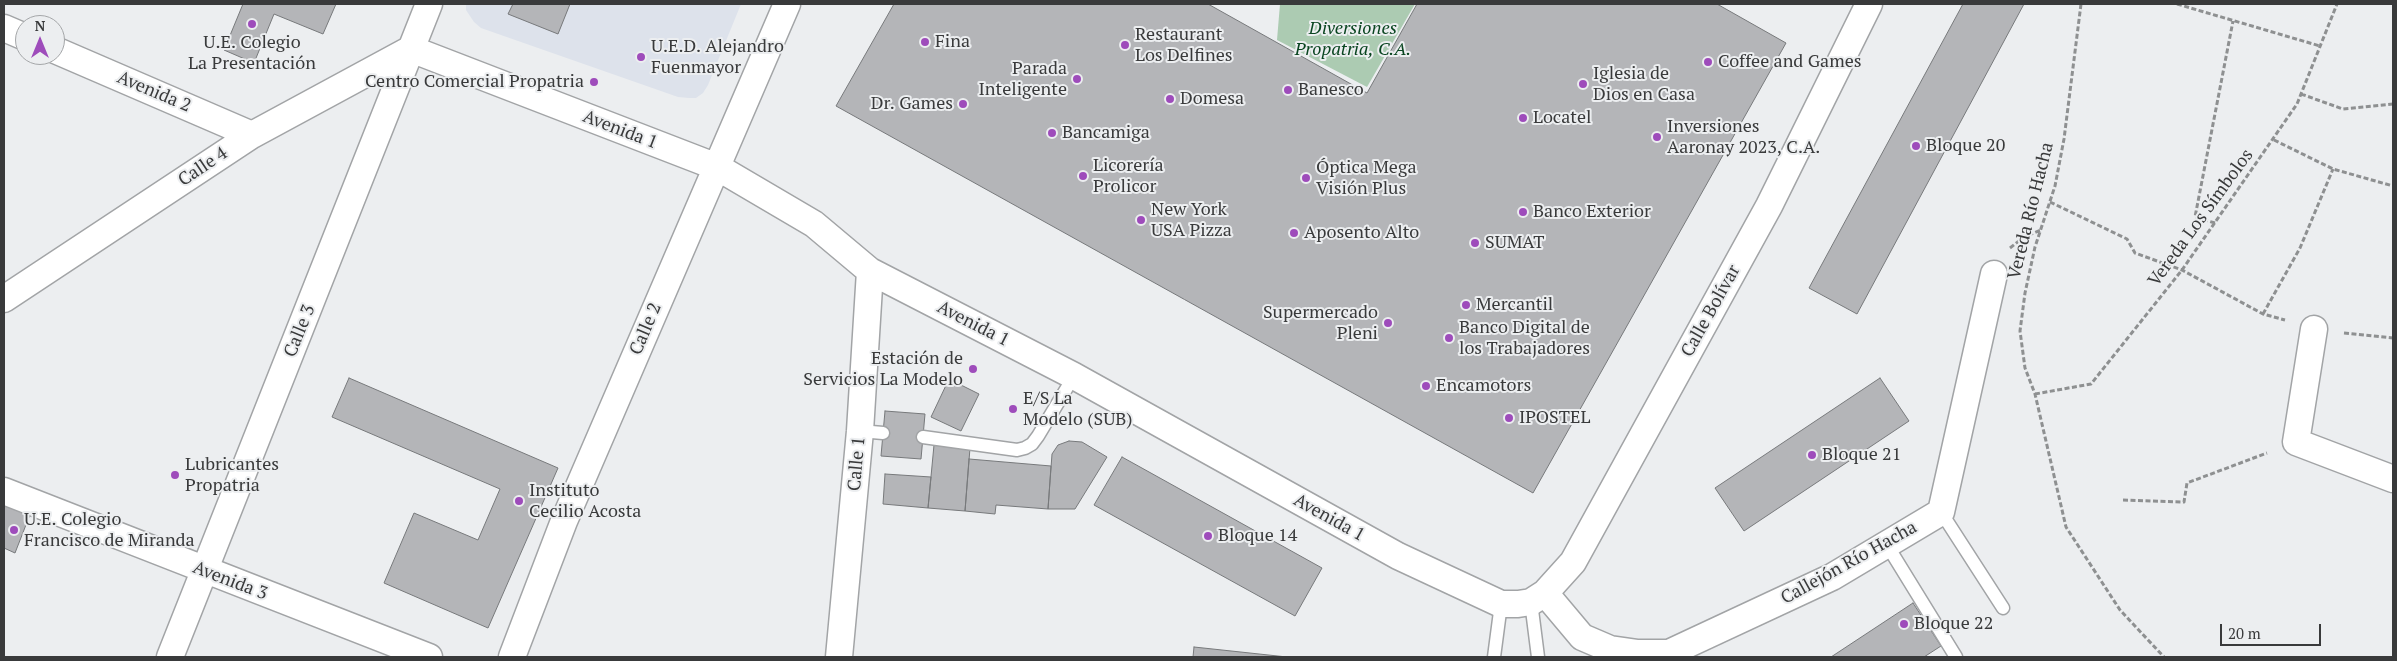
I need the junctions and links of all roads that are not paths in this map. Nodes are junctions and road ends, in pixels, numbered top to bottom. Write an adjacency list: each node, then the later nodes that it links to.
1 (429, 4): 4 (street, Calle 3)
2 (787, 4): 7 (street, Calle 2)
3 (1869, 4): 19 (street, Calle Bolívar)
4 (412, 49): 6 (street, Calle 4); 7 (street, Avenida 1); 18 (street, Calle 3)
5 (65, 54): 6 (street, Avenida 2)
6 (252, 135): 10 (street, Calle 4)
7 (716, 167): 8 (street, Avenida 1); 24 (street, Calle 2)
8 (870, 271): 12 (street, Avenida 1); 25 (street, Calle 1)
9 (1994, 274): 16 (street)
10 (4, 299)
11 (2314, 329): 14 (street)
12 (1074, 376): 13 (lane); 20 (street, Avenida 1)
13 (923, 437)
14 (2393, 479)
15 (4, 491): 18 (street, Avenida 3)
16 (1941, 512): 17 (street, Callejón Río Hacha); 21 (lane)
17 (1887, 545): 19 (street, Callejón Río Hacha); 28 (lane)
18 (205, 571): 22 (street, Calle 3); 23 (street, Avenida 3)
19 (1538, 598): 20 (street, Avenida 1); 27 (lane)
20 (1501, 604): 26 (lane)
21 (2003, 608)
22 (170, 657)
23 (429, 657)
24 (512, 657)
25 (839, 657)
26 (1494, 657)
27 (1538, 657)
28 (1956, 657)

